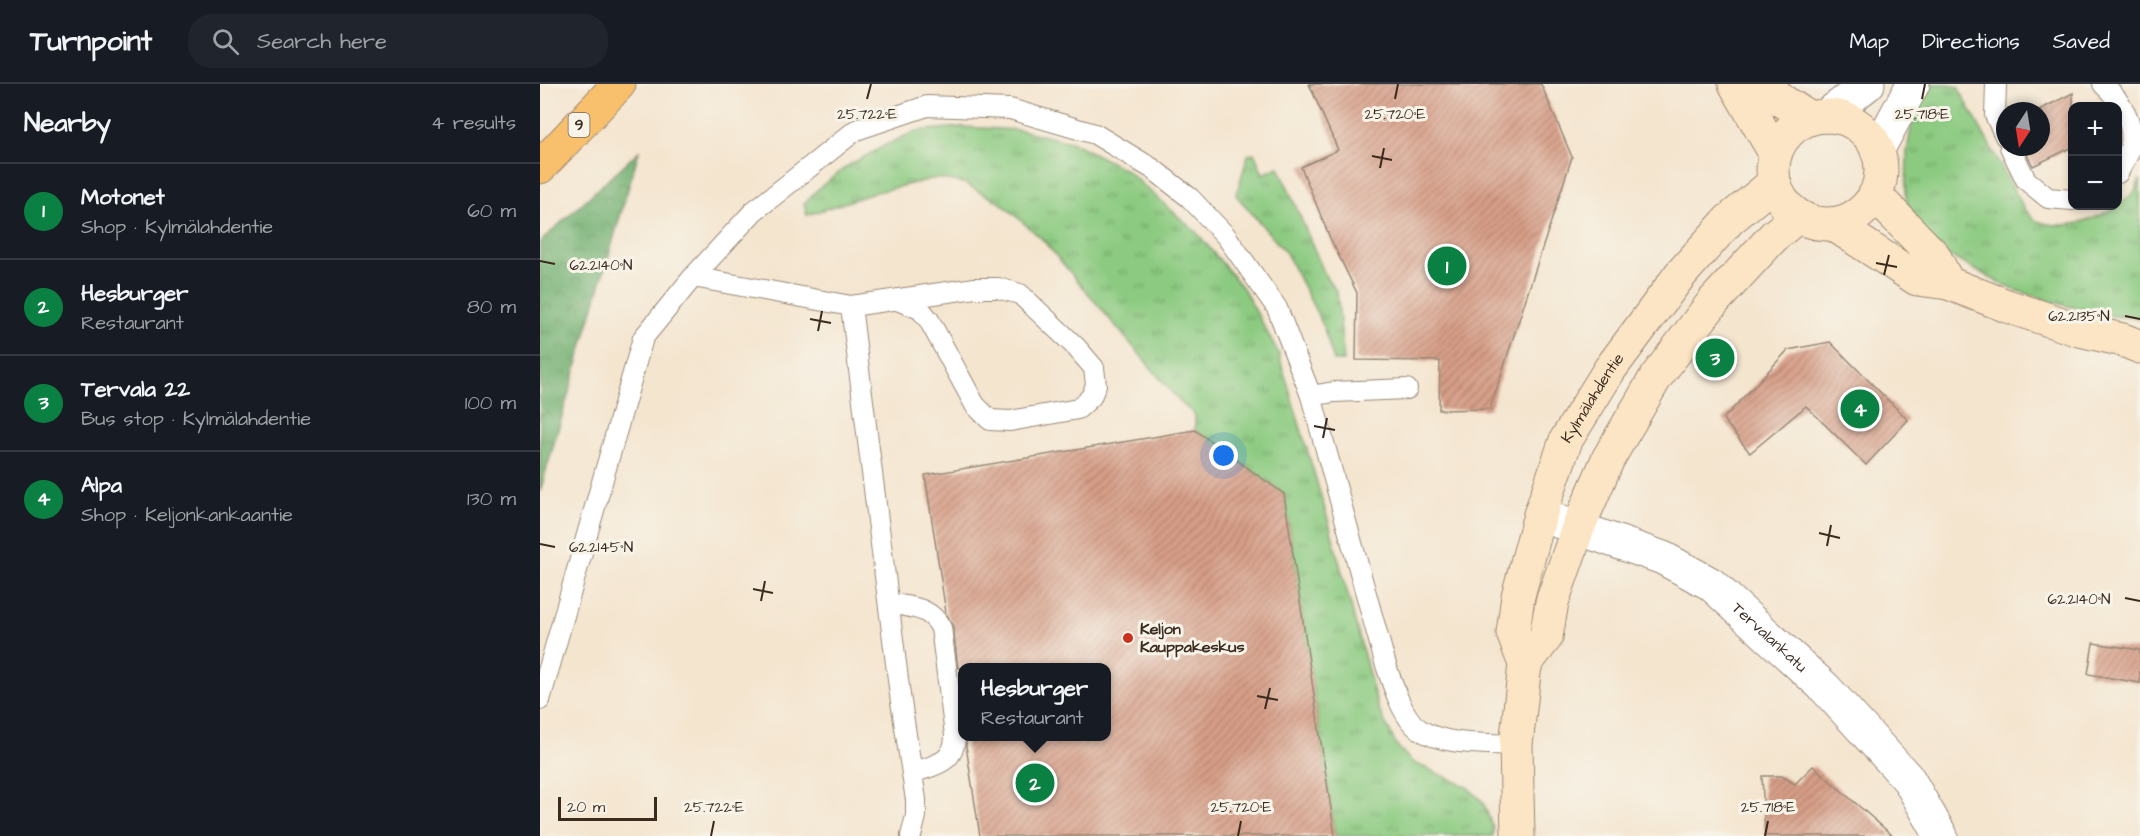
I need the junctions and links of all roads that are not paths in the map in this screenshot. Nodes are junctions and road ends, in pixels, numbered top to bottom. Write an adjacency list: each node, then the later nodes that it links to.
1 (619, 84): 13 (highway, 9)
2 (1735, 84): 14 (street)
3 (1768, 84): 8 (street)
4 (1868, 84): 8 (street)
5 (1913, 84): 10 (street)
6 (1996, 84): 9 (lane)
7 (2103, 84): 12 (lane)
8 (1818, 117): 10 (street); 14 (street)
9 (1996, 117)
10 (1878, 151): 15 (street)
11 (2014, 156): 16 (lane)
12 (2122, 166)
13 (540, 167)
14 (1774, 168): 17 (street); 26 (street, Kylmälahdentie)
15 (1875, 195): 18 (street); 20 (street)
16 (2068, 200)
17 (1797, 216): 18 (street); 27 (street)
18 (1833, 224): 20 (street)
19 (693, 277): 22 (lane); 25 (lane); 30 (lane)
20 (1948, 283): 23 (street)
21 (897, 300): 21 (lane); 22 (lane)
22 (851, 306): 28 (lane)
23 (2134, 341)
24 (1407, 389): 25 (lane)
25 (1311, 396): 31 (lane)
26 (1540, 515): 27 (street, Tervalankatu); 29 (street, Kylmälahdentie)
27 (1578, 528): 29 (street); 35 (street, Tervalankatu)
28 (889, 603): 32 (lane); 32 (lane)
29 (1525, 664): 31 (street, Kylmälahdentie)
30 (540, 700)
31 (1516, 745): 34 (street, Kylmälahdentie)
32 (912, 773): 33 (lane)
33 (911, 836)
34 (1518, 836)
35 (1941, 836)

